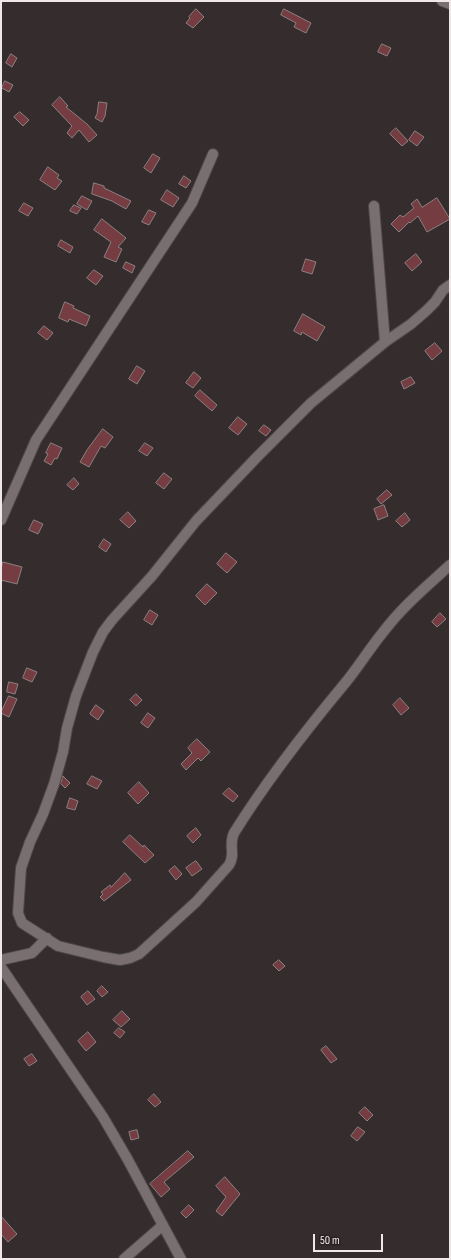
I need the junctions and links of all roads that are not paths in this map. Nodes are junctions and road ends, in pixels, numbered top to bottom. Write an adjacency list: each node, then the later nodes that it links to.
1 (442, 1): 2 (street)
2 (450, 4)
3 (213, 154): 7 (street)
4 (374, 206): 6 (street)
5 (450, 285): 6 (street)
6 (385, 342): 9 (street)
7 (1, 520)
8 (450, 564): 9 (street)
9 (47, 938): 10 (street)
10 (1, 960)
11 (1, 967): 12 (street)
12 (163, 1225): 13 (street); 14 (street)
13 (124, 1259)
14 (181, 1259)

